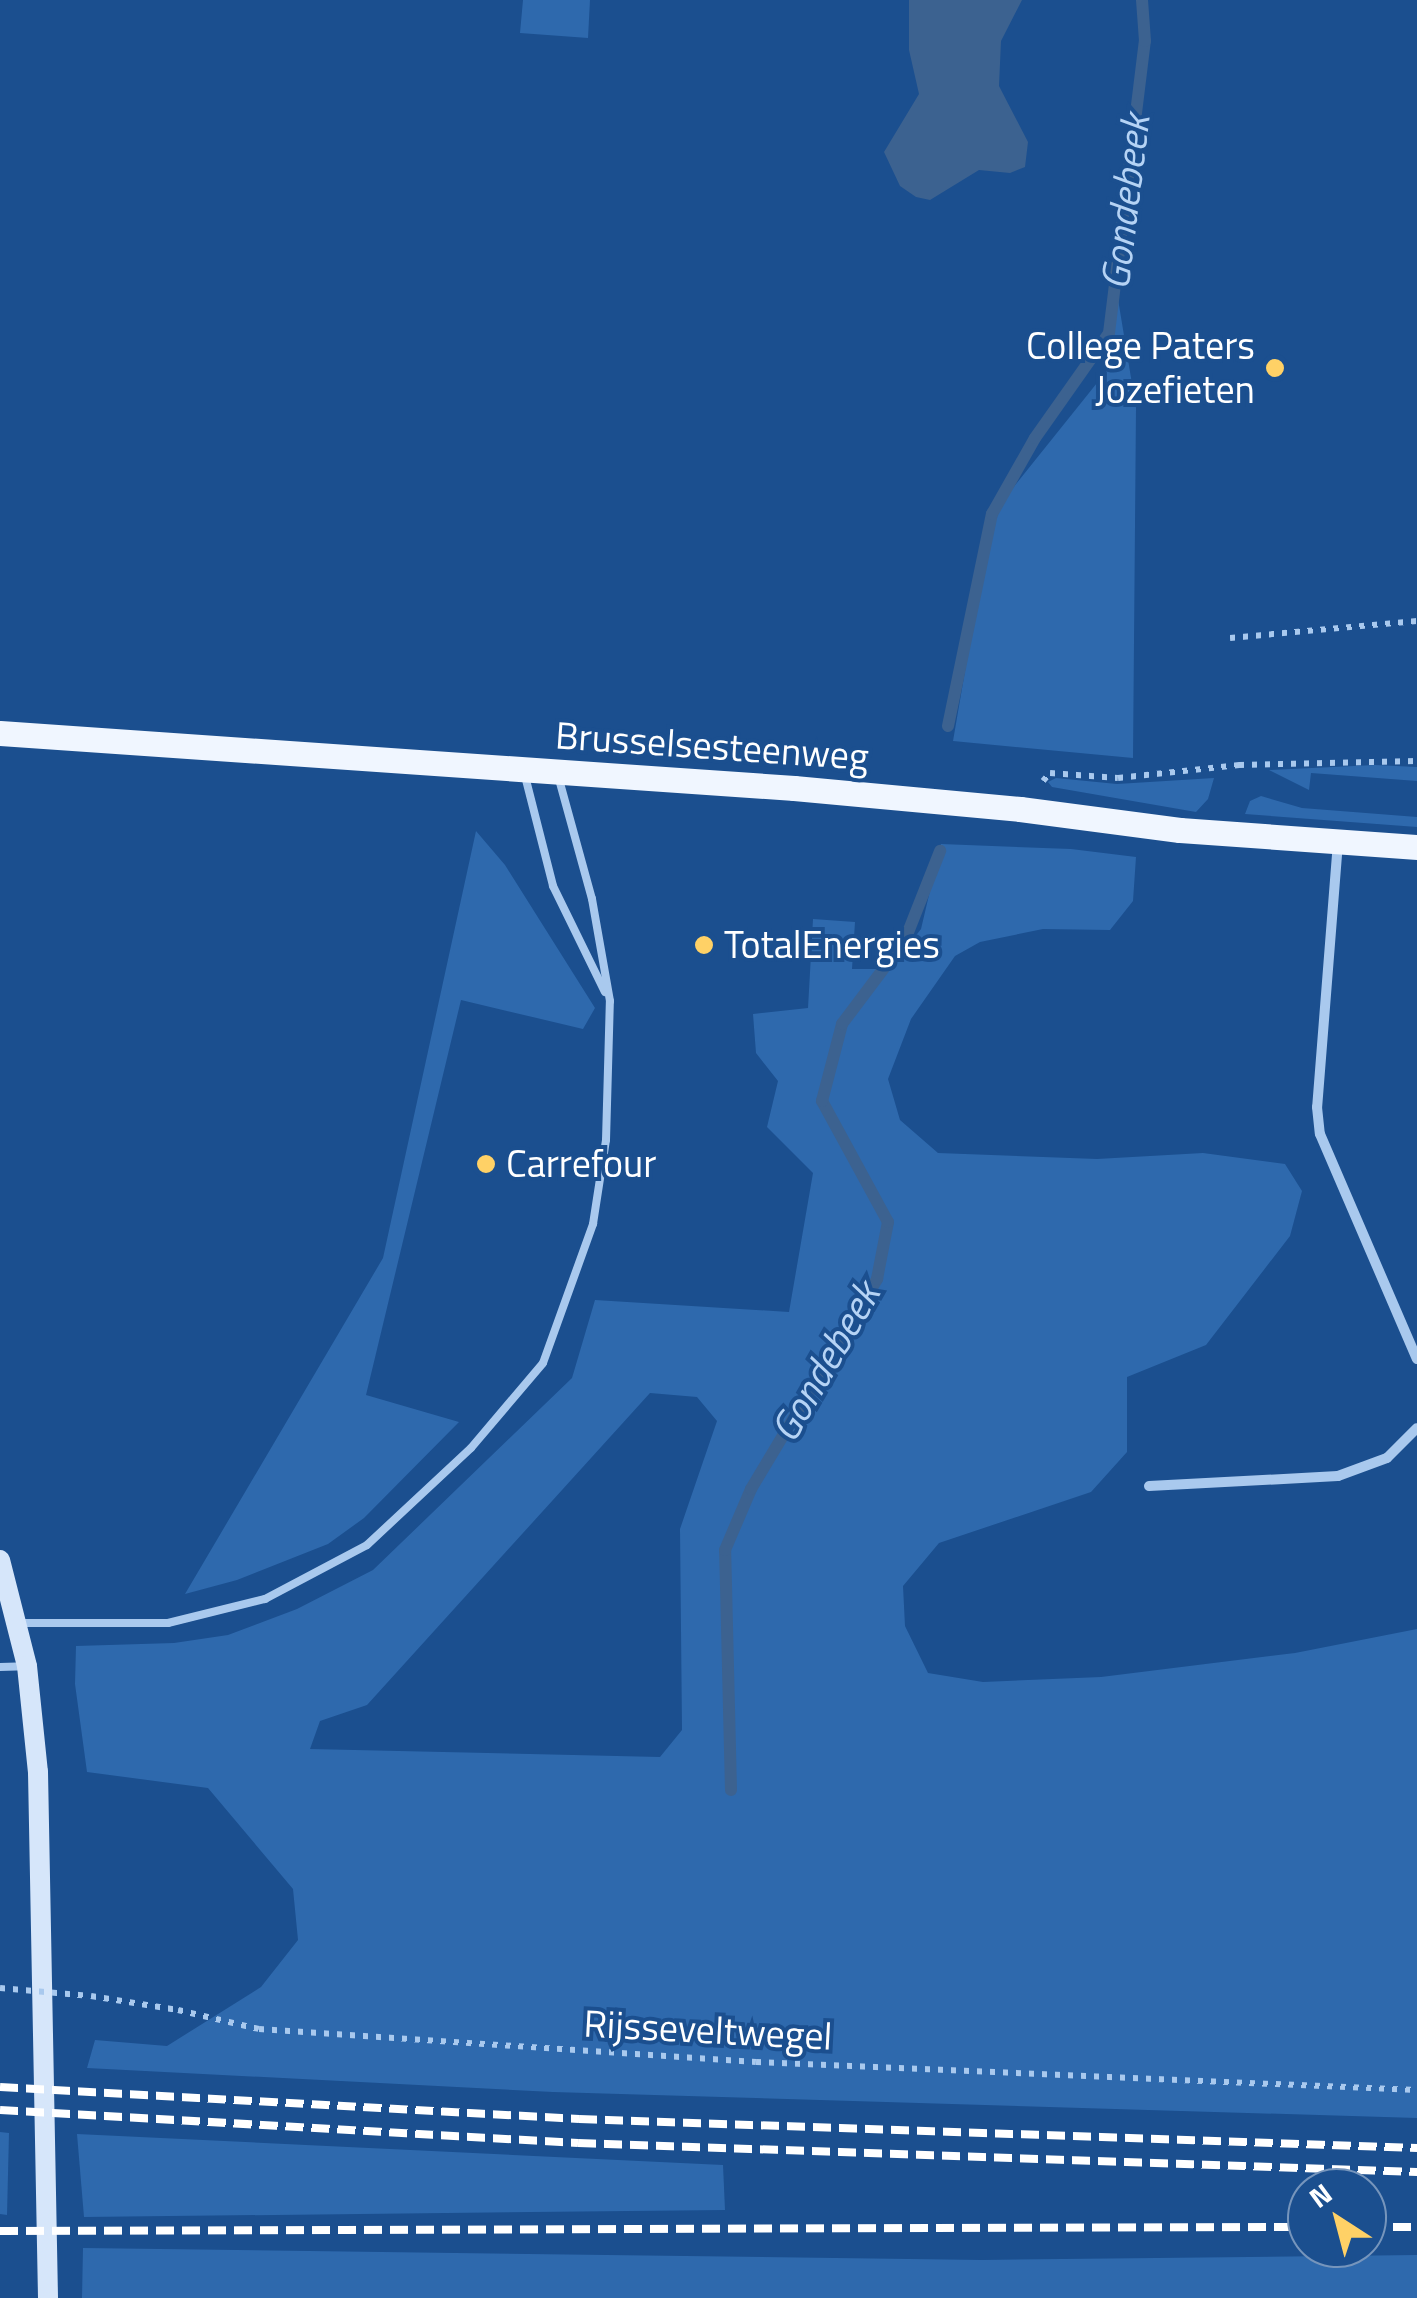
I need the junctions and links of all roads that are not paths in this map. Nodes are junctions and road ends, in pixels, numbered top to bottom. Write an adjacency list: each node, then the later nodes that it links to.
1 (0, 733): 2 (main road, Brusselsesteenweg)
2 (523, 770): 3 (main road, Brusselsesteenweg); 6 (lane)
3 (556, 772): 4 (main road, Brusselsesteenweg); 6 (lane)
4 (1338, 841): 5 (main road, Brusselsesteenweg); 7 (street)
5 (1417, 847)
6 (610, 1001): 11 (lane)
7 (1417, 1359)
8 (1417, 1428): 9 (street)
9 (1149, 1486)
10 (0, 1560): 11 (main road)
11 (16, 1623): 12 (main road)
12 (27, 1666): 13 (lane); 14 (main road)
13 (0, 1667)
14 (48, 2298)

